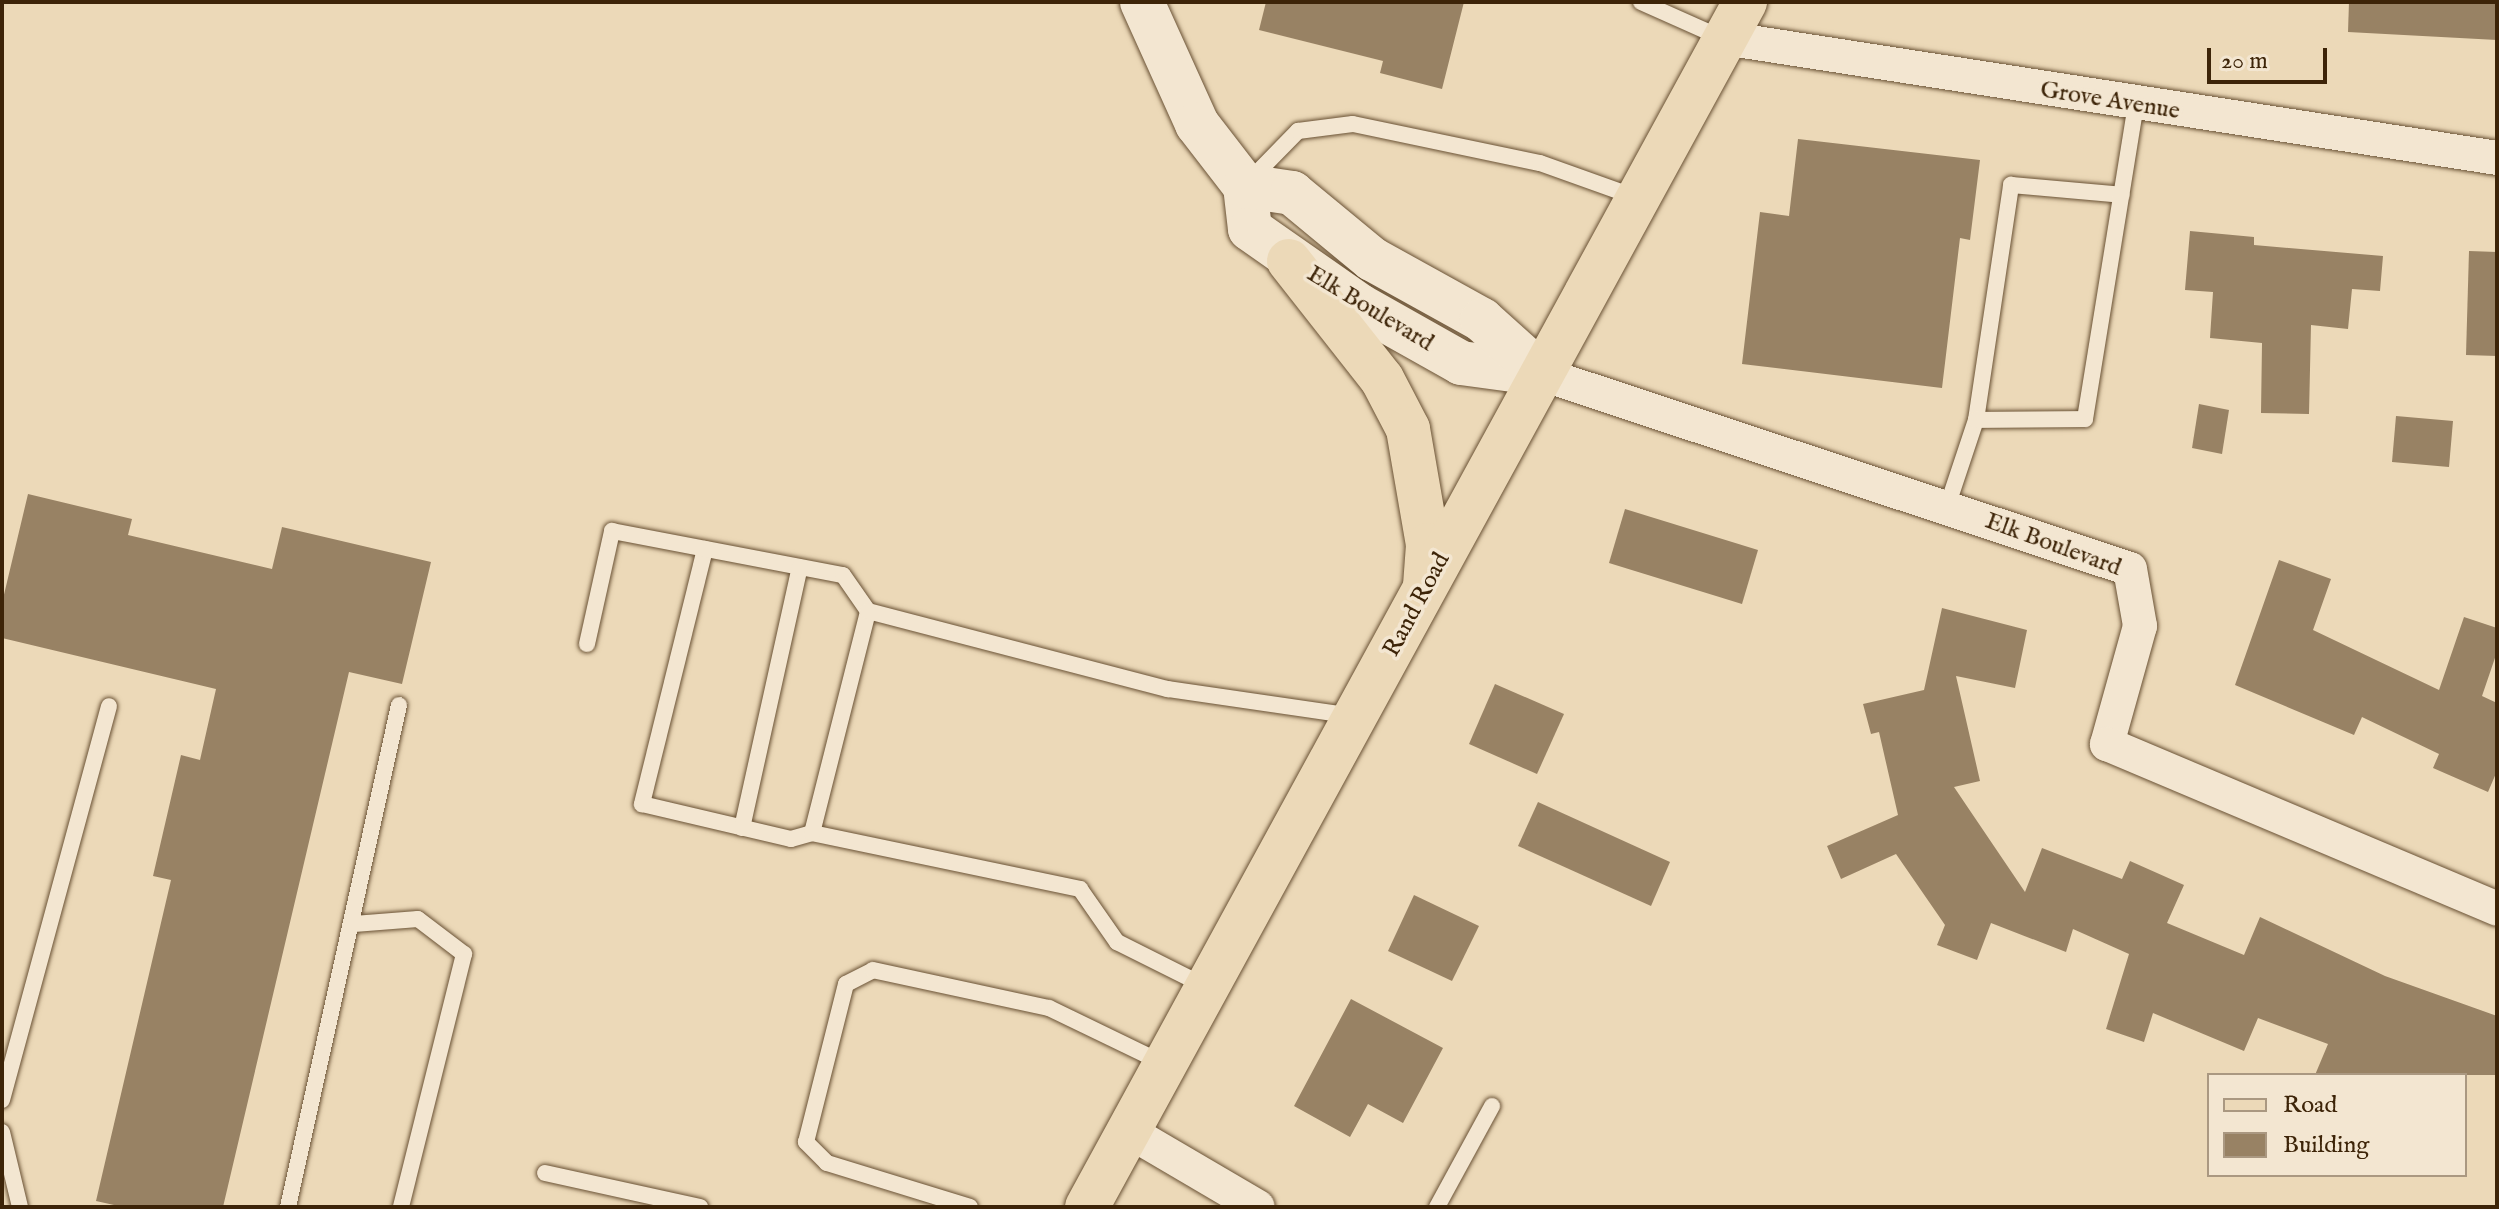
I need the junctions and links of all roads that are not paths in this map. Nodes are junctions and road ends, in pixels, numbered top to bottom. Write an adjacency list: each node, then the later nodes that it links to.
1 (1142, 2): 6 (main road)
2 (1641, 2): 3 (lane)
3 (1734, 20): 4 (street, Grove Avenue); 8 (main road, Rand Road)
4 (2136, 105): 5 (street, Grove Avenue); 7 (lane)
5 (2497, 158)
6 (1245, 186): 8 (lane); 9 (main road, Elk Boulevard); 10 (main road, Elk Boulevard)
7 (2122, 195): 11 (lane); 11 (lane)
8 (1637, 198): 10 (main road, Rand Road)
9 (1289, 261): 10 (main road, Elk Boulevard); 15 (main road)
10 (1542, 374): 12 (street, Elk Boulevard); 15 (main road, Rand Road)
11 (1976, 420): 12 (lane)
12 (1947, 507): 23 (street, Elk Boulevard)
13 (705, 549): 14 (lane); 17 (lane); 21 (lane)
14 (800, 567): 16 (lane); 21 (lane)
15 (1425, 590): 20 (main road, Rand Road)
16 (868, 611): 20 (lane); 22 (lane)
17 (587, 644)
18 (399, 705): 24 (lane)
19 (109, 706): 27 (lane)
20 (1356, 716): 25 (main road, Rand Road)
21 (742, 828): 22 (lane)
22 (812, 833): 25 (lane)
23 (2497, 909)
24 (354, 924): 33 (lane); 34 (lane)
25 (1209, 988): 26 (main road, Rand Road)
26 (1167, 1065): 30 (main road, Rand Road); 36 (lane)
27 (2, 1100)
28 (1492, 1106): 39 (lane)
29 (2, 1132): 32 (lane)
30 (1130, 1132): 37 (main road, Rand Road); 38 (street)
31 (545, 1173): 35 (lane)
32 (20, 1207)
33 (288, 1207)
34 (401, 1207)
35 (700, 1207)
36 (970, 1207)
37 (1087, 1207)
38 (1258, 1207)
39 (1437, 1207)

